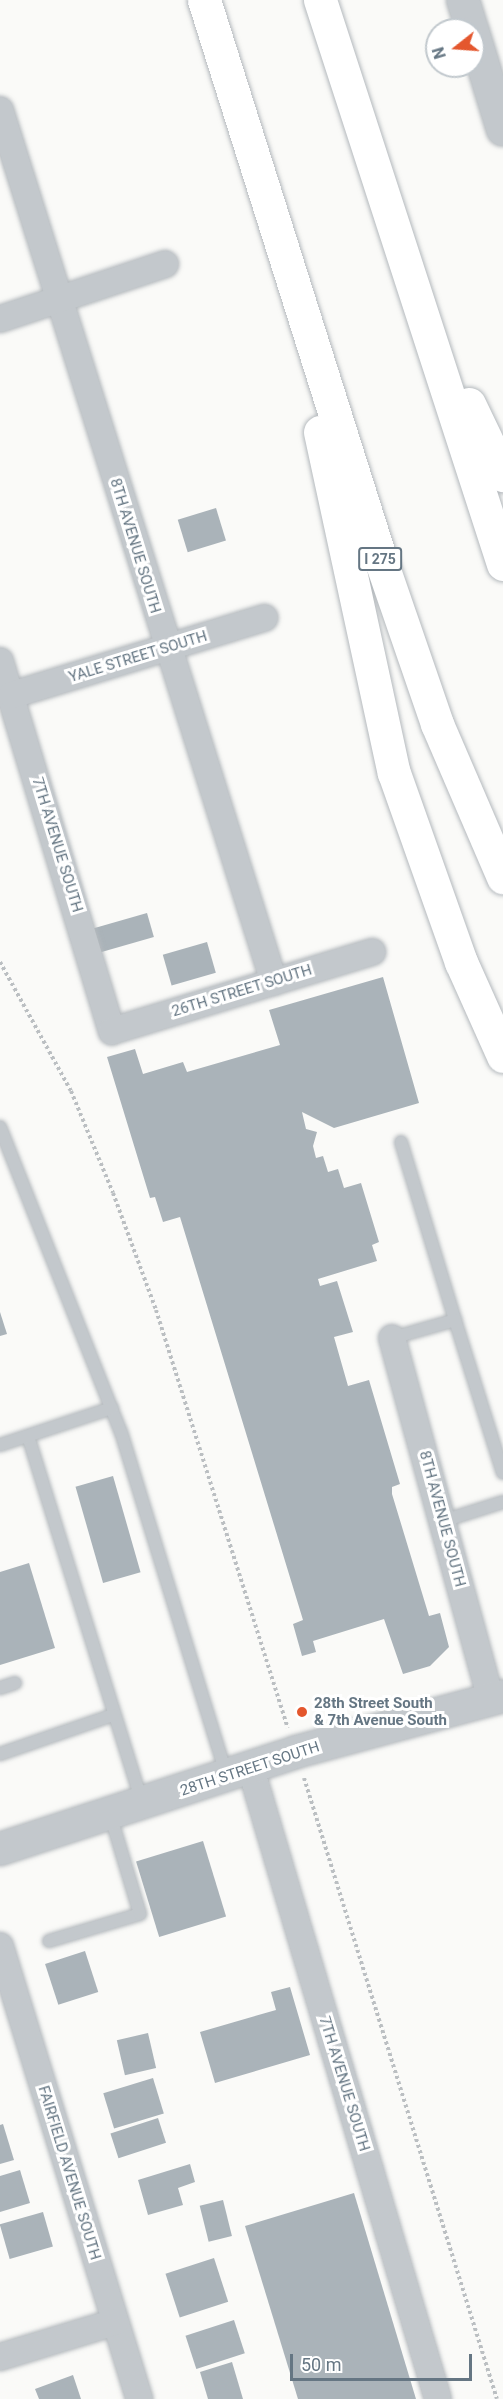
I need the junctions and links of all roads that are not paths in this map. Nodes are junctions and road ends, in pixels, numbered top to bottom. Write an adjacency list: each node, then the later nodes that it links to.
1 (204, 0): 8 (highway, I 275)
2 (320, 0): 10 (highway)
3 (463, 0): 4 (street)
4 (469, 18)
5 (485, 71): 7 (street)
6 (0, 110): 11 (street, 8TH AVENUE SOUTH)
7 (503, 130)
8 (278, 234): 19 (highway, I 275); 23 (highway)
9 (165, 264): 11 (street)
10 (411, 283): 13 (highway); 14 (highway)
11 (59, 301): 12 (street); 16 (street, 8TH AVENUE SOUTH)
12 (0, 319)
13 (503, 476)
14 (503, 564)
15 (264, 618): 16 (street, YALE STREET SOUTH)
16 (167, 649): 18 (street, YALE STREET SOUTH); 21 (street, 8TH AVENUE SOUTH)
17 (0, 661): 18 (street, 7TH AVENUE SOUTH)
18 (12, 695): 22 (street, 7TH AVENUE SOUTH)
19 (503, 877)
20 (372, 952): 21 (street, 26TH STREET SOUTH)
21 (274, 982): 22 (street, 26TH STREET SOUTH)
22 (112, 1031)
23 (503, 1056)
24 (0, 1127): 28 (lane)
25 (401, 1142): 26 (lane)
26 (455, 1320): 27 (lane); 31 (lane)
27 (392, 1338): 33 (street, 8TH AVENUE SOUTH)
28 (112, 1408): 29 (lane); 39 (lane)
29 (28, 1436): 30 (lane); 37 (lane)
30 (0, 1445)
31 (503, 1473)
32 (503, 1502): 33 (lane)
33 (442, 1521): 36 (street, 8TH AVENUE SOUTH)
34 (15, 1683): 35 (lane)
35 (0, 1688)
36 (497, 1698): 39 (street, 28TH STREET SOUTH)
37 (113, 1715): 38 (lane); 40 (lane)
38 (0, 1754)
39 (239, 1773): 40 (street, 28TH STREET SOUTH); 48 (street, 7TH AVENUE SOUTH)
40 (142, 1804): 41 (street, 28TH STREET SOUTH)
41 (110, 1814): 42 (street, 28TH STREET SOUTH); 43 (lane)
42 (0, 1849)
43 (49, 1941)
44 (0, 1946): 45 (street, FAIRFIELD AVENUE SOUTH)
45 (115, 2322): 46 (street); 47 (street, FAIRFIELD AVENUE SOUTH)
46 (0, 2357)
47 (139, 2399)
48 (438, 2399)

